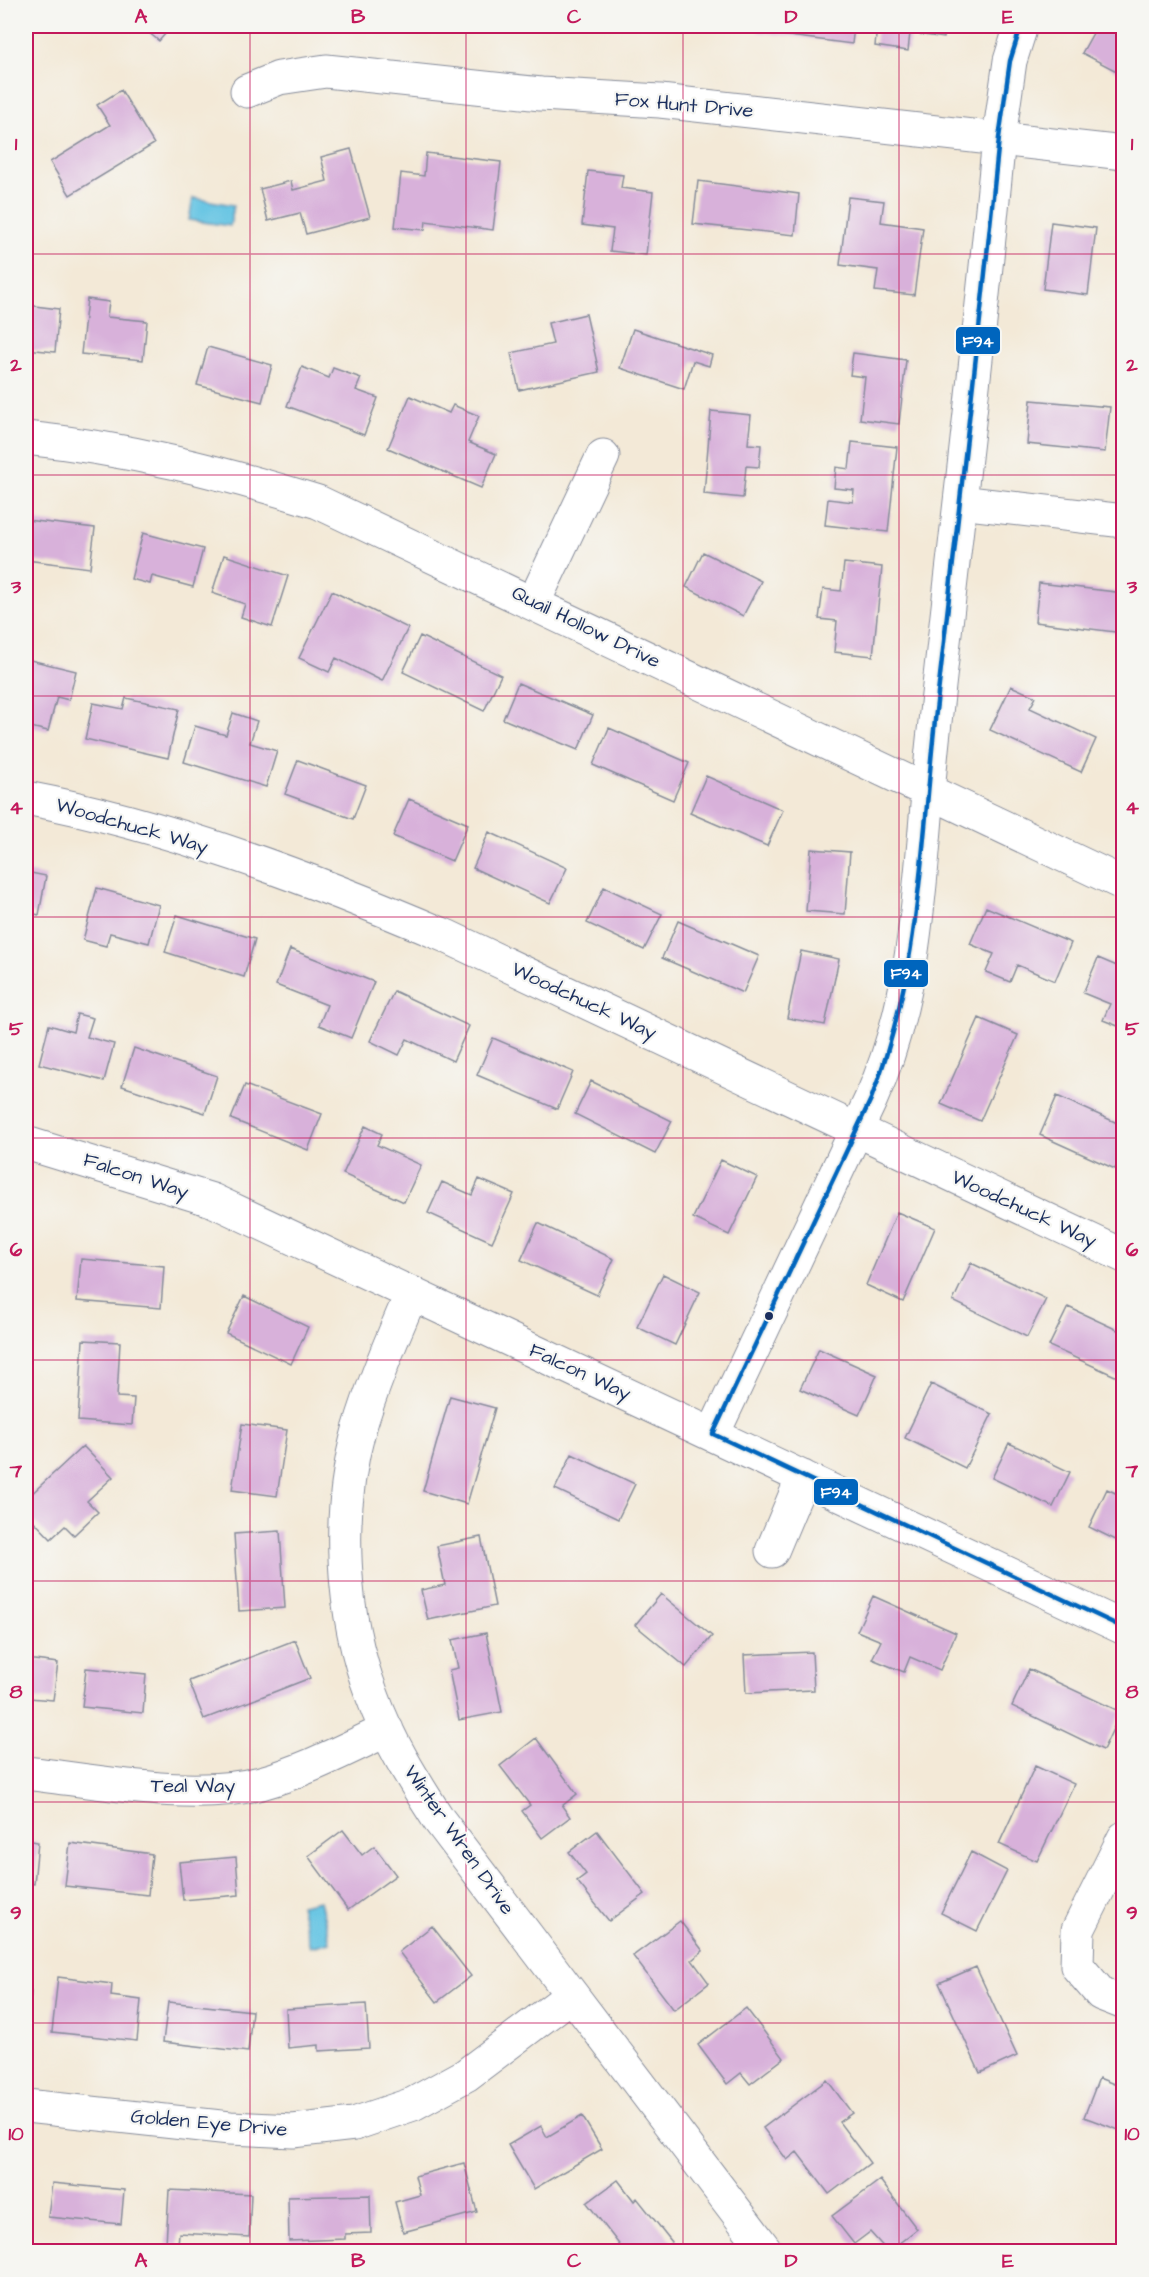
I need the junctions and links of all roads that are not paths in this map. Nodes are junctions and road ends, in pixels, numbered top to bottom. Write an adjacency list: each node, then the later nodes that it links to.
1 (1021, 26): 3 (street)
2 (247, 91): 3 (street, Fox Hunt Drive)
3 (999, 138): 4 (street, Fox Hunt Drive); 7 (street)
4 (1124, 153)
5 (26, 438): 9 (street, Quail Hollow Drive)
6 (603, 456): 9 (street)
7 (960, 502): 8 (street); 10 (street)
8 (1124, 521)
9 (534, 602): 10 (street, Quail Hollow Drive)
10 (928, 790): 12 (street, Quail Hollow Drive); 13 (street)
11 (26, 798): 13 (street, Woodchuck Way)
12 (1124, 884)
13 (856, 1130): 15 (street, Woodchuck Way); 17 (street)
14 (26, 1143): 16 (street, Falcon Way)
15 (1124, 1257)
16 (412, 1293): 17 (street, Falcon Way); 21 (street, Winter Wren Drive)
17 (713, 1434): 18 (street, Falcon Way)
18 (803, 1477): 19 (street); 20 (street, Falcon Way)
19 (772, 1551)
20 (1124, 1628)
21 (387, 1730): 22 (street, Teal Way); 24 (street, Winter Wren Drive)
22 (26, 1773)
23 (1124, 1838): 25 (street)
24 (572, 1995): 26 (street, Golden Eye Drive); 27 (street, Winter Wren Drive)
25 (1124, 2003)
26 (26, 2106)
27 (767, 2252)

